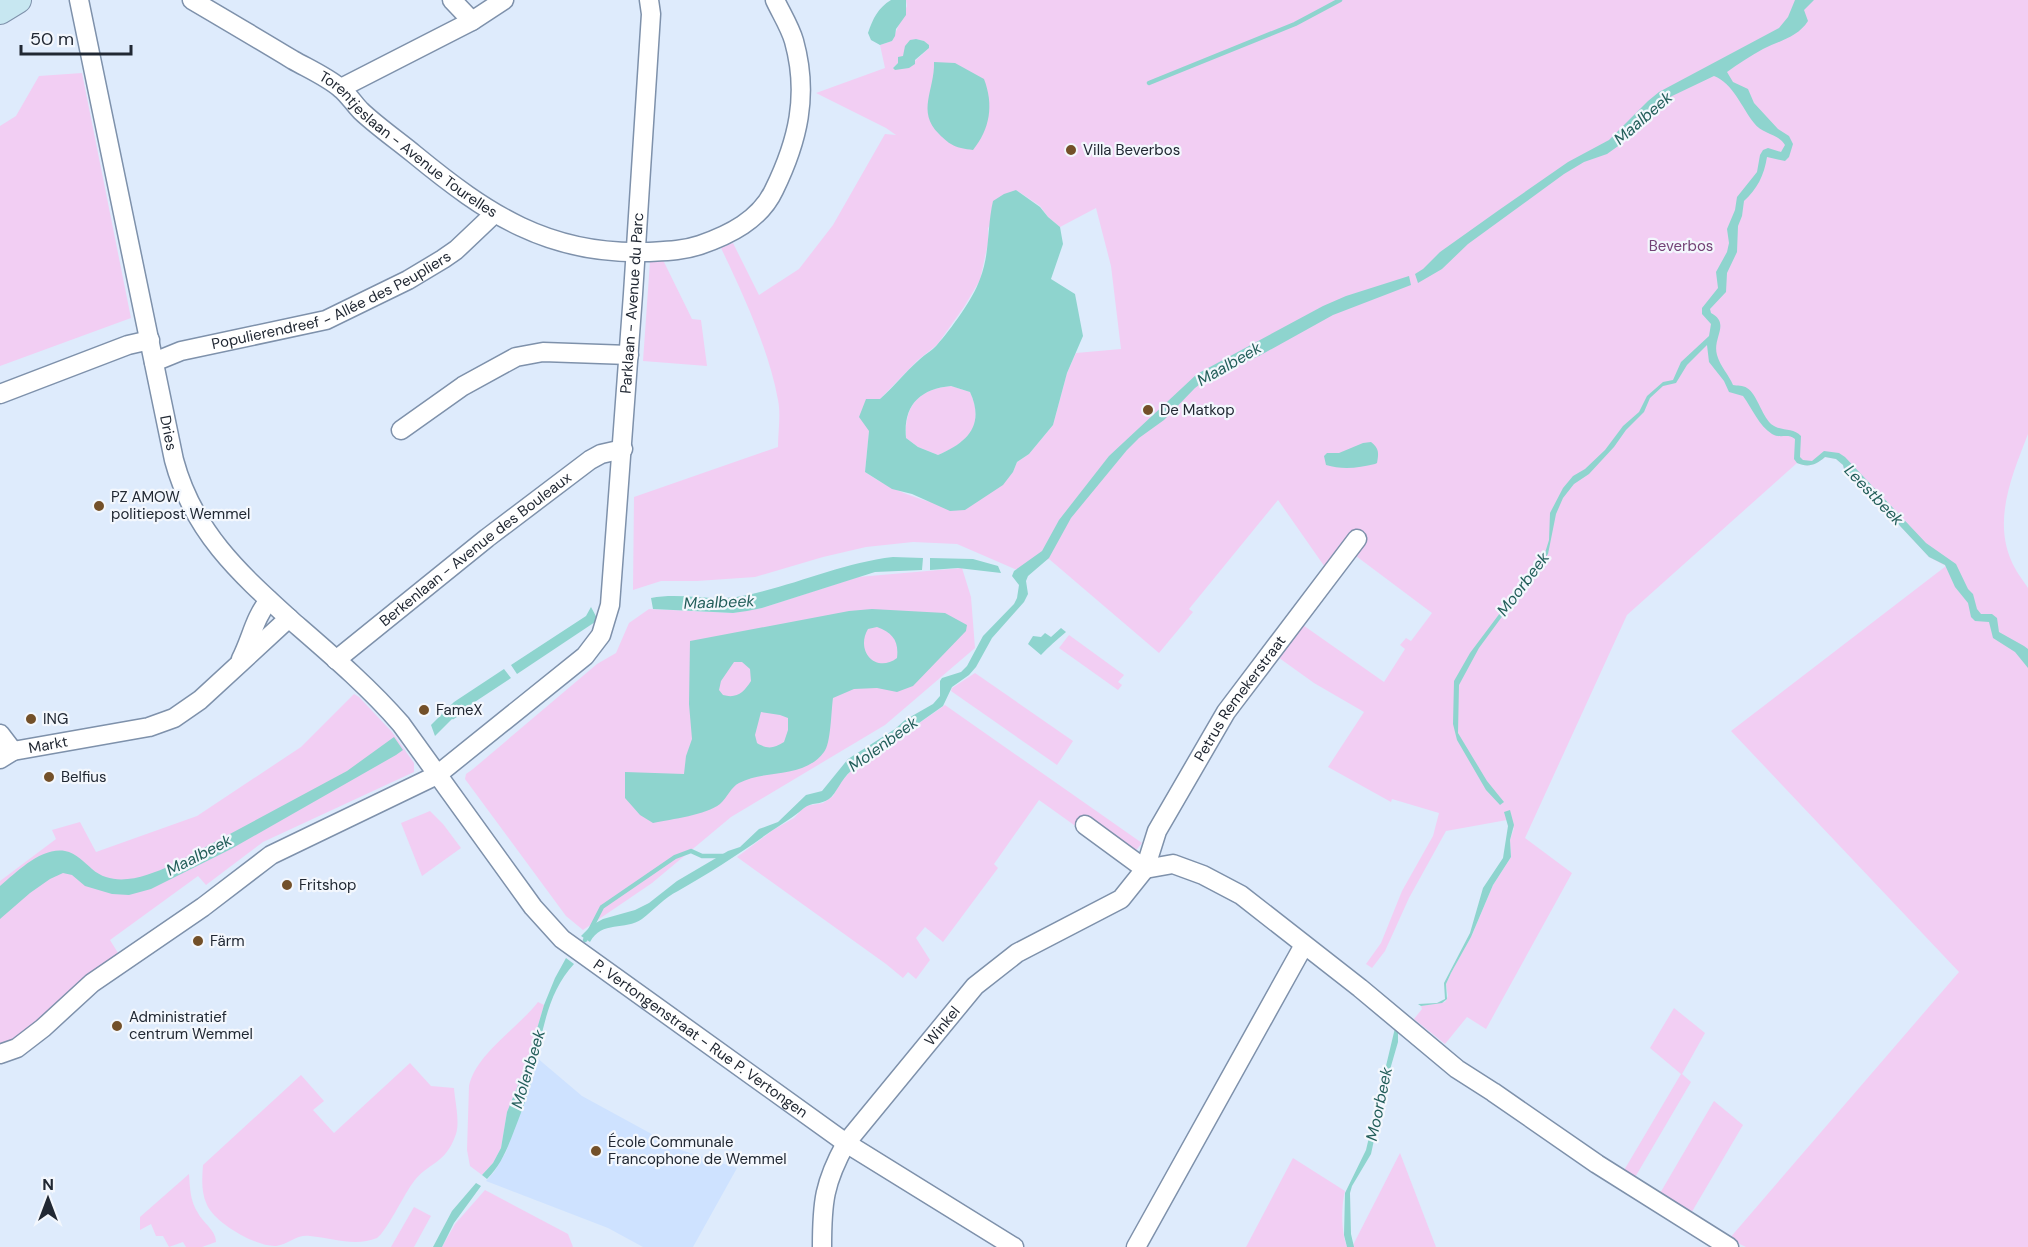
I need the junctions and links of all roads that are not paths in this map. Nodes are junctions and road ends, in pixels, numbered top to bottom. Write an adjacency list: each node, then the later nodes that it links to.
1 (18, 0): 8 (street)
2 (79, 0): 13 (street, Dries)
3 (192, 0): 10 (street, Torentjeslaan - Avenue Tourelles)
4 (452, 0): 9 (street)
5 (504, 0): 9 (street)
6 (649, 0): 12 (street, Parklaan - Avenue du Parc)
7 (775, 0): 12 (street, Torentjeslaan - Avenue Tourelles)
8 (0, 11)
9 (472, 21): 10 (street)
10 (341, 88): 11 (street, Torentjeslaan - Avenue Tourelles)
11 (494, 214): 12 (street, Torentjeslaan - Avenue Tourelles); 15 (street, Populierendreef - Allée des Peupliers)
12 (636, 252): 14 (street, Parklaan - Avenue du Parc)
13 (150, 340): 15 (street, Dries); 16 (street)
14 (629, 355): 17 (street); 18 (street, Parklaan - Avenue du Parc)
15 (154, 362): 20 (street, Dries)
16 (0, 394)
17 (401, 430)
18 (622, 449): 23 (street, Berkenlaan - Avenue des Bouleaux); 26 (street, Parklaan - Avenue du Parc)
19 (1357, 539): 28 (street, Petrus Remekerstraat)
20 (269, 600): 21 (street, Dries); 22 (street)
21 (289, 618): 22 (street); 23 (street, Dries)
22 (240, 660): 25 (street, Markt)
23 (336, 660): 26 (street, Dries)
24 (0, 734): 25 (street, Markt)
25 (7, 755)
26 (437, 775): 30 (street, Parklaan - Avenue du Parc); 31 (street, P. Vertongenstraat - Rue P. Vertongen)
27 (1085, 825): 28 (street)
28 (1145, 869): 29 (street); 31 (street, Winkel)
29 (1304, 945): 34 (street); 35 (street)
30 (0, 1054)
31 (846, 1143): 32 (street, Winkel); 33 (street, P. Vertongenstraat - Rue P. Vertongen)
32 (822, 1247)
33 (1014, 1247)
34 (1136, 1247)
35 (1729, 1247)

